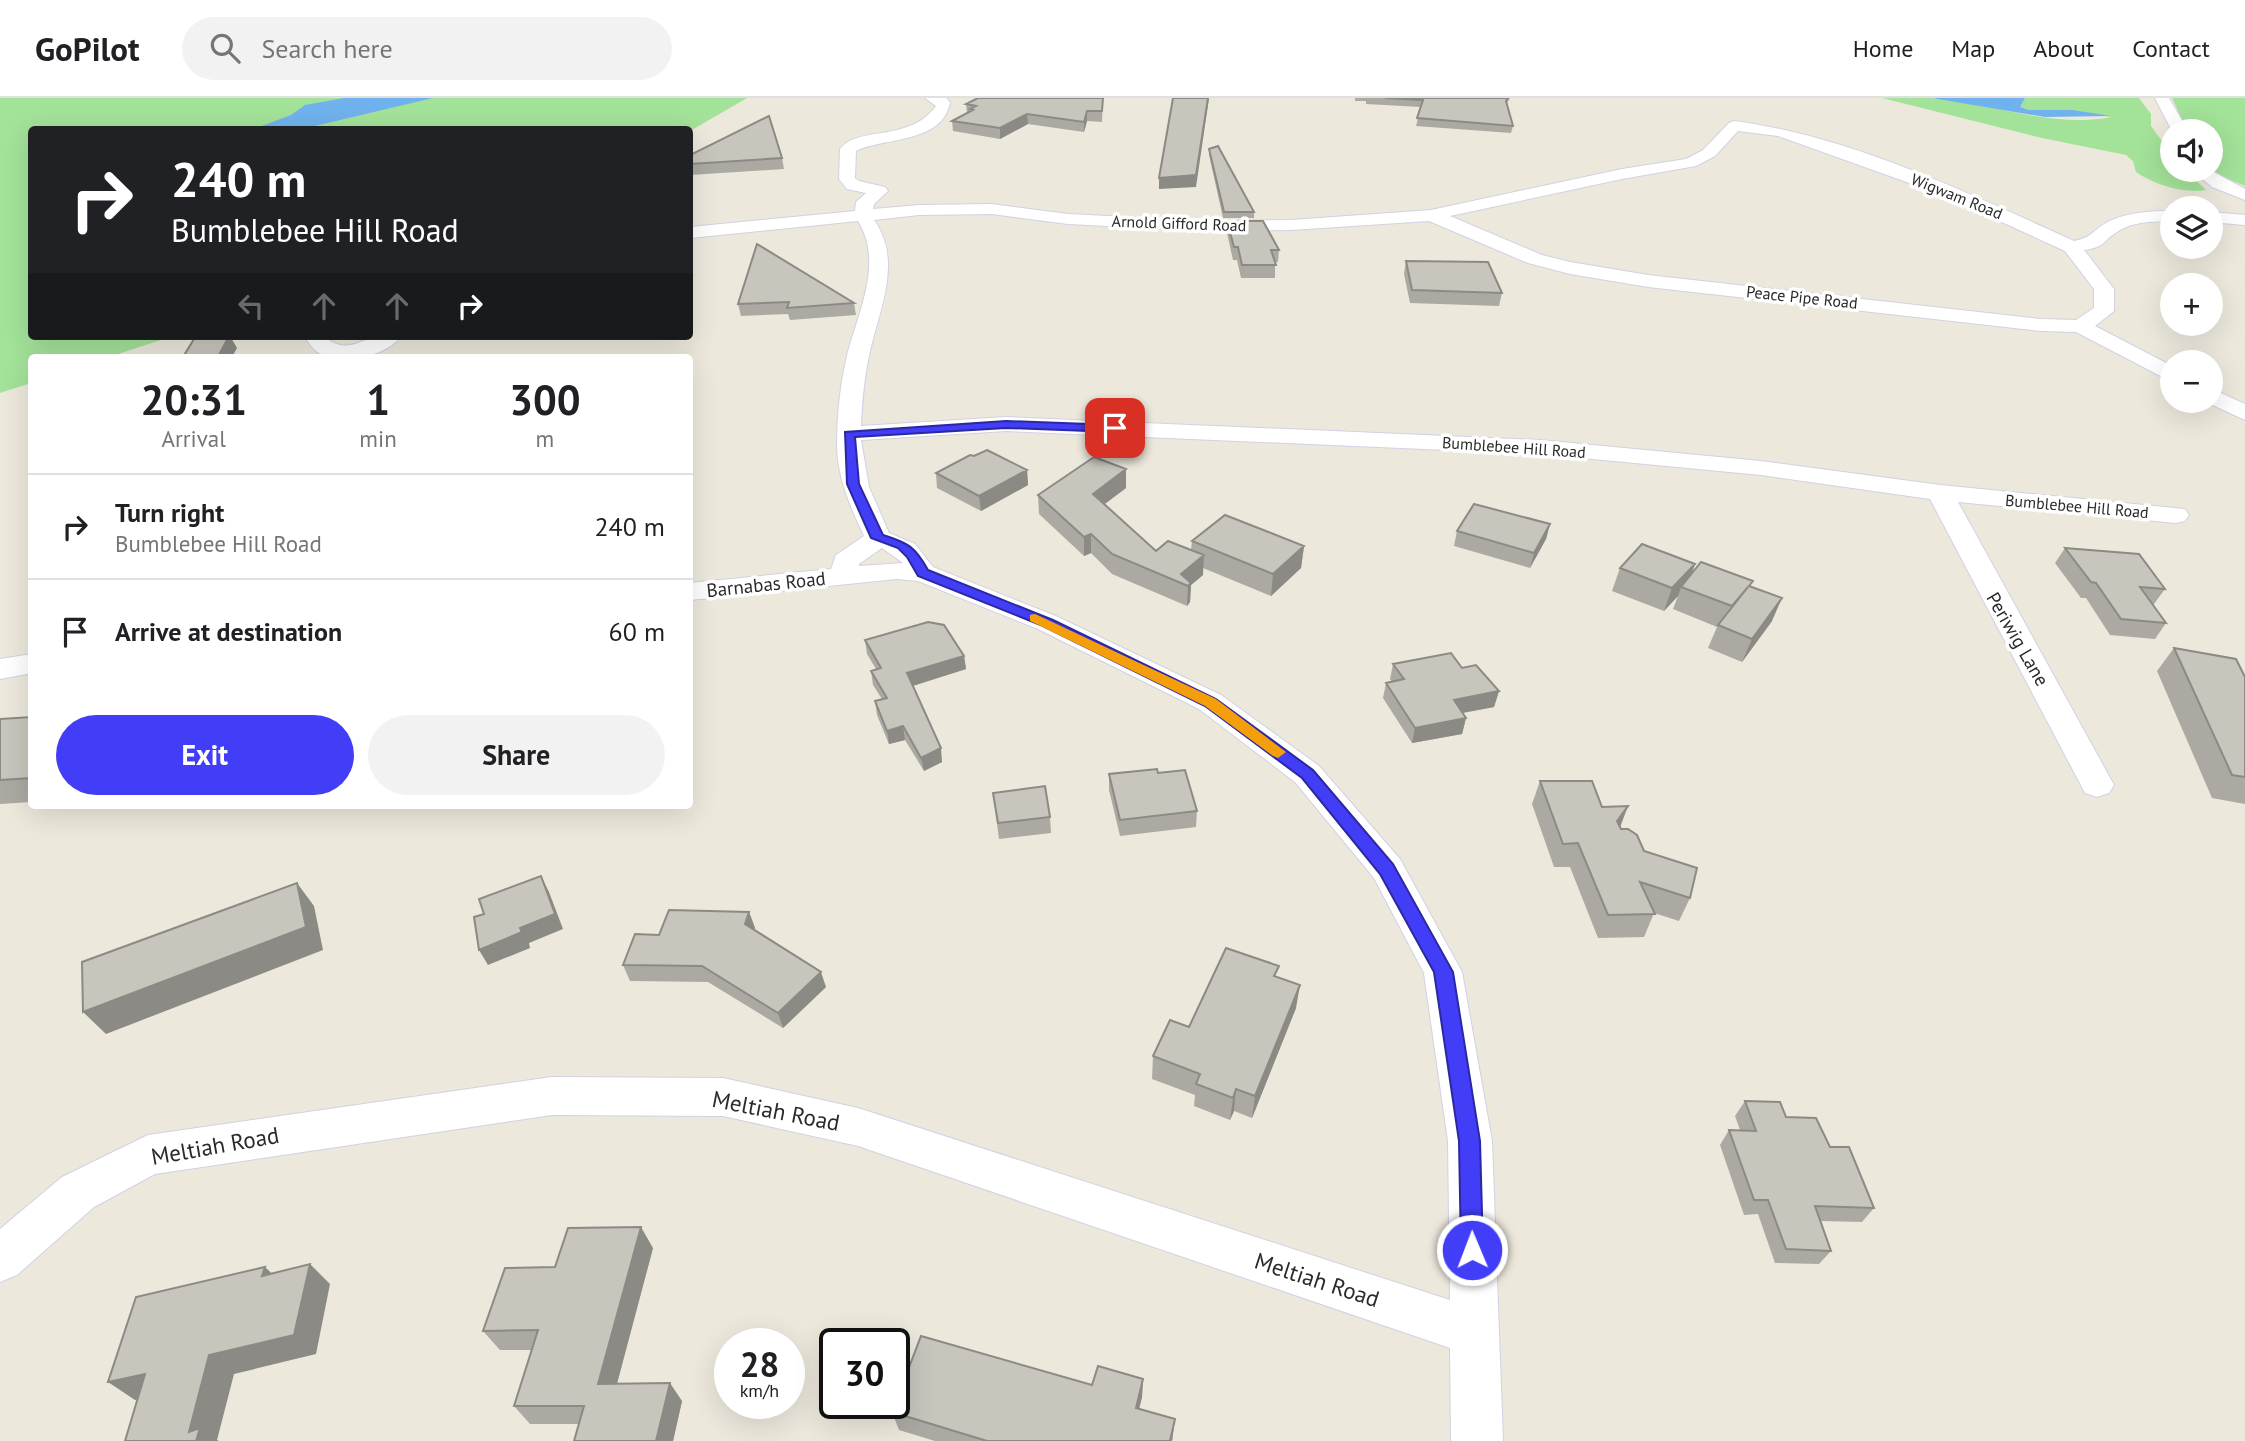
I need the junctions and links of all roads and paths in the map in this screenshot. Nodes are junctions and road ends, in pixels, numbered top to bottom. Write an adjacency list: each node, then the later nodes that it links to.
1 (932, 98): 8 (street)
2 (2162, 98): 3 (street)
3 (2173, 119)
4 (1734, 126): 7 (street, Arnold Gifford Road); 13 (street, Wigwam Road)
5 (2217, 182): 6 (street)
6 (2245, 195)
7 (1432, 215): 8 (street, Arnold Gifford Road); 14 (street, Peace Pipe Road)
8 (863, 216): 12 (street, Arnold Gifford Road); 20 (street)
9 (2160, 217): 13 (street)
10 (2223, 218): 11 (street)
11 (2245, 220)
12 (693, 232)
13 (2072, 247): 14 (street)
14 (2080, 326): 17 (street)
15 (318, 340): 16 (street)
16 (385, 340)
17 (2160, 369)
18 (2223, 402): 19 (street)
19 (2245, 413)
20 (850, 419): 21 (street, Bumblebee Hill Road); 23 (street)
21 (1940, 493): 22 (street, Bumblebee Hill Road); 29 (street, Periwig Lane)
22 (2176, 515)
23 (878, 538): 24 (street); 25 (street, Barnabas Road)
24 (923, 573): 25 (street, Barnabas Road); 31 (street)
25 (843, 576): 26 (street, Barnabas Road)
26 (693, 592)
27 (28, 664): 28 (street)
28 (0, 669)
29 (2097, 785)
30 (0, 1259): 31 (street, Meltiah Road)
31 (1474, 1332): 32 (street)
32 (1477, 1441)

